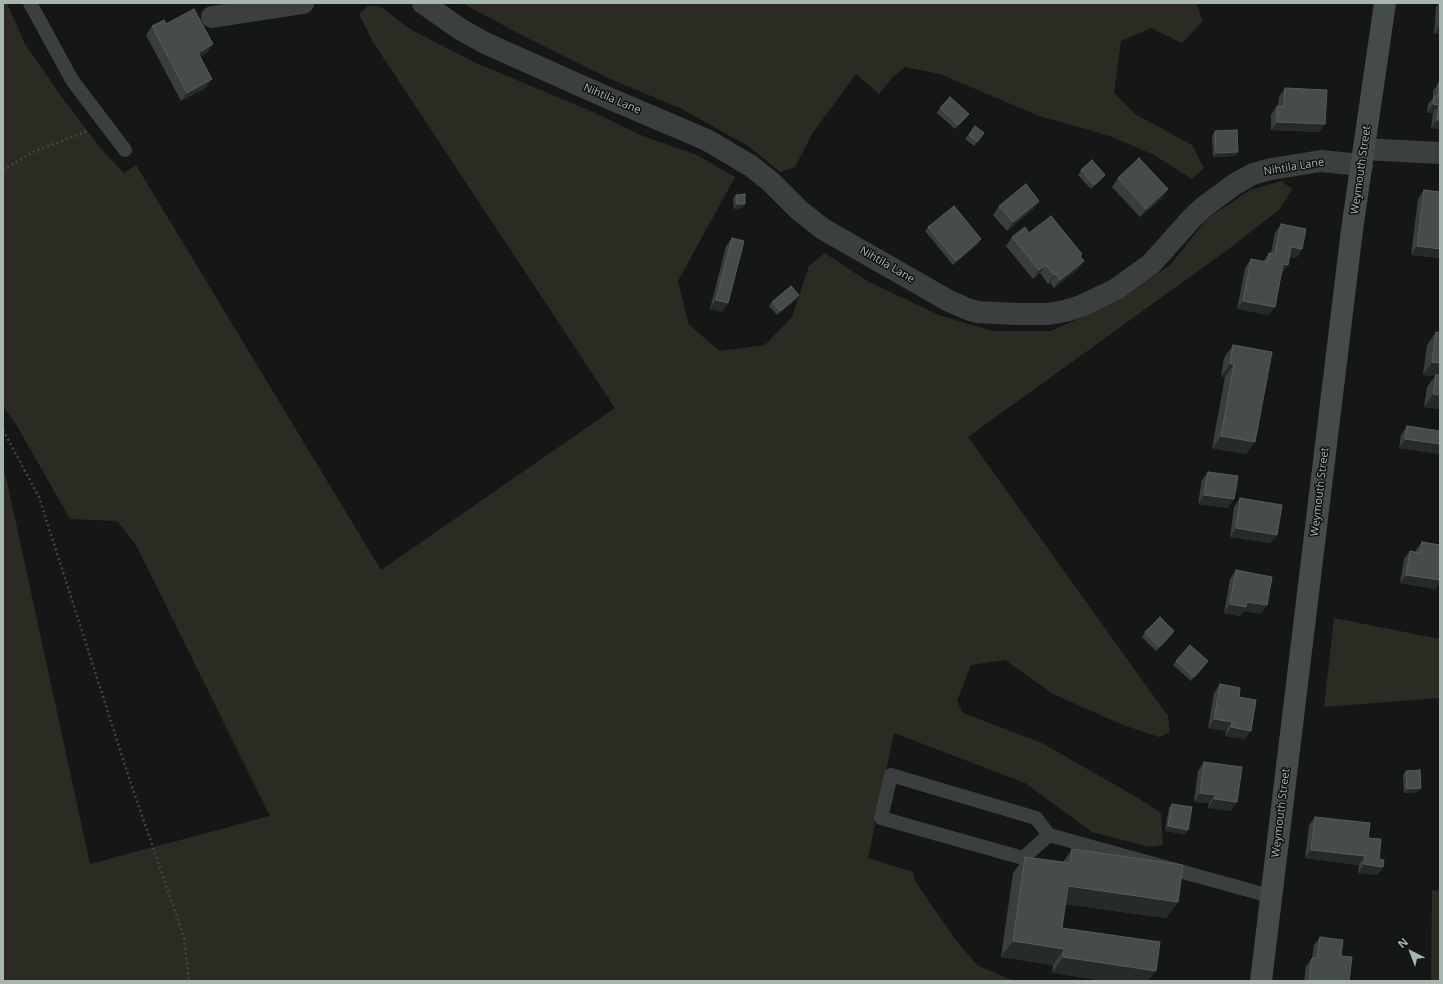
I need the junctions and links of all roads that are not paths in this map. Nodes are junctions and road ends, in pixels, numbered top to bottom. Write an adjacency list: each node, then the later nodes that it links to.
1 (30, 3): 6 (lane)
2 (303, 3): 5 (street)
3 (423, 3): 8 (street, Nihtila Lane)
4 (1385, 3): 8 (main road, Weymouth Street)
5 (212, 17)
6 (125, 150)
7 (1440, 153): 8 (street, Nihtila Lane)
8 (1363, 157): 10 (main road, Weymouth Street)
9 (1049, 835): 9 (lane); 10 (lane)
10 (1270, 896): 11 (main road, Weymouth Street)
11 (1261, 981)

